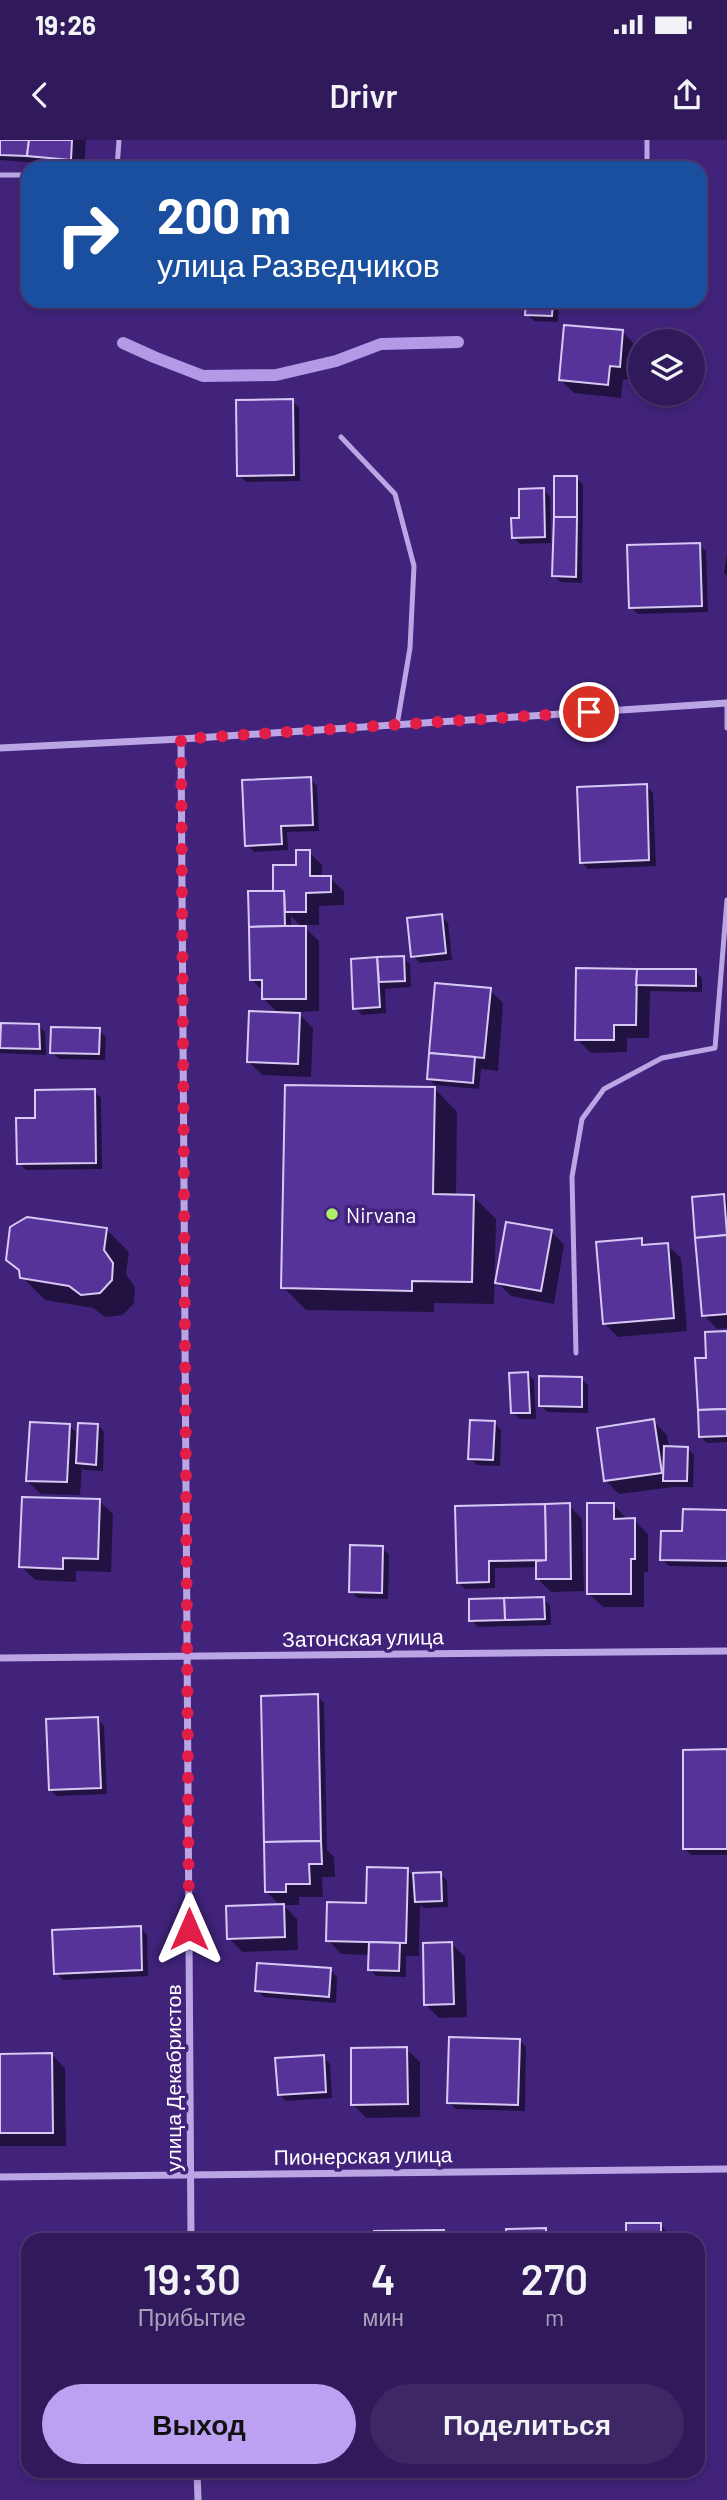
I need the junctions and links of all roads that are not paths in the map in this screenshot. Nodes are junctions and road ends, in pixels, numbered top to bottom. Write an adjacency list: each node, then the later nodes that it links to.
1 (119, 140): 3 (lane)
2 (647, 140): 4 (lane)
3 (118, 161)
4 (646, 161)
5 (0, 175): 6 (lane)
6 (21, 175)
7 (341, 437): 9 (lane)
8 (727, 703): 9 (street); 10 (lane)
9 (397, 725): 11 (street)
10 (727, 729)
11 (181, 739): 12 (street); 16 (street, улица Декабристов)
12 (0, 748)
13 (727, 900): 14 (lane)
14 (576, 1353)
15 (727, 1651): 16 (street, Затонская улица)
16 (188, 1656): 17 (street, Затонская улица); 19 (street, улица Декабристов)
17 (0, 1658)
18 (727, 2169): 19 (street, Пионерская улица)
19 (190, 2174): 20 (street, Пионерская улица); 21 (street, улица Декабристов)
20 (0, 2177)
21 (191, 2233)
22 (197, 2478): 23 (street)
23 (198, 2500)

